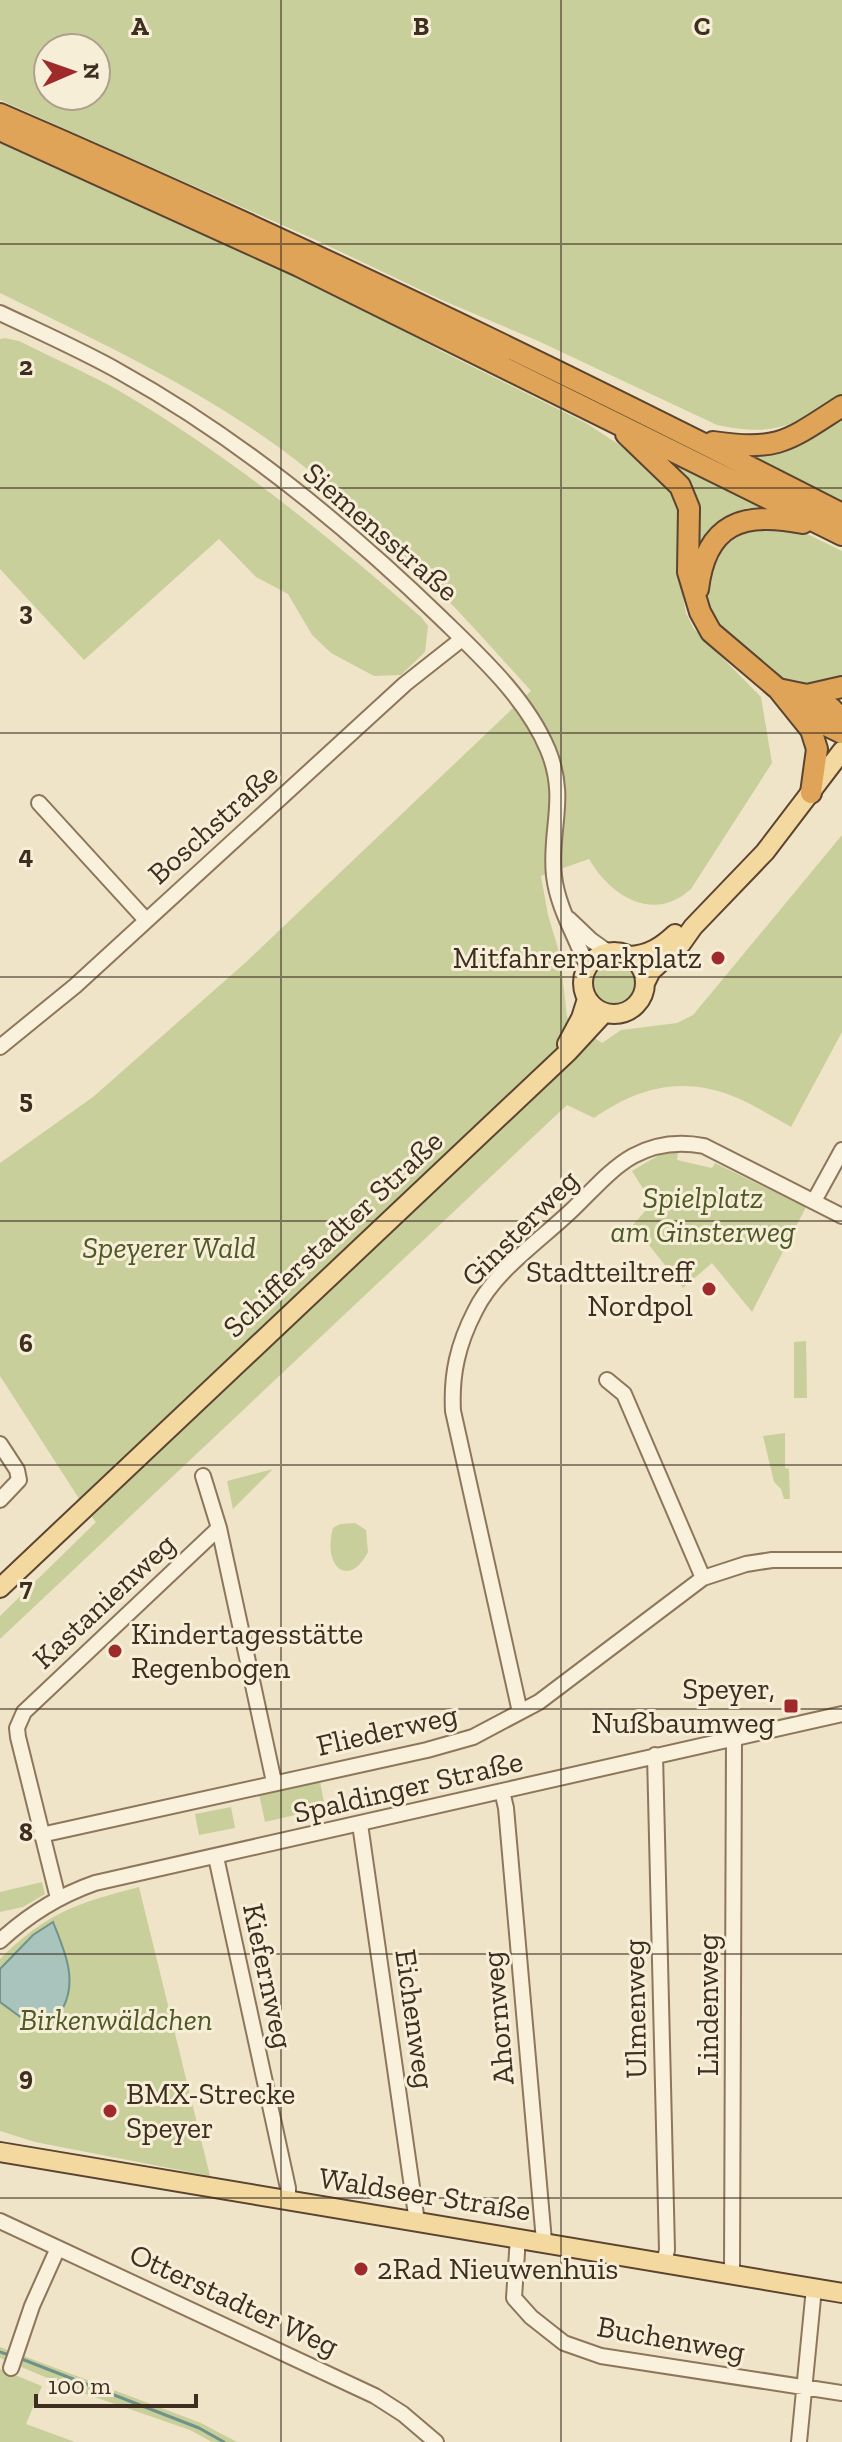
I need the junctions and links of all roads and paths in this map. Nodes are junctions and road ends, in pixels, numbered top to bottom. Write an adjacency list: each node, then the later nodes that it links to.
1 (0, 114): 6 (highway)
2 (0, 130): 5 (highway)
3 (0, 313): 9 (street, Siemensstraße)
4 (842, 406): 6 (highway)
5 (605, 415): 7 (highway); 8 (highway)
6 (695, 439): 7 (highway)
7 (838, 526): 8 (highway)
8 (697, 601): 11 (highway)
9 (462, 639): 17 (street, Siemensstraße); 18 (street, Boschstraße)
10 (842, 687): 11 (highway)
11 (802, 703): 12 (highway); 13 (highway); 15 (highway)
12 (842, 720)
13 (842, 733)
14 (842, 751): 15 (main road)
15 (811, 793): 19 (main road)
16 (39, 803): 18 (street)
17 (563, 913): 20 (street); 22 (street, Siemensstraße)
18 (146, 920): 26 (street, Boschstraße)
19 (693, 927): 21 (main road); 23 (main road)
20 (608, 952): 21 (main road); 22 (main road)
21 (629, 956): 23 (main road)
22 (587, 967): 24 (main road)
23 (645, 983): 25 (main road)
24 (587, 999): 25 (main road); 27 (main road, Schifferstadter Straße)
25 (604, 1013): 27 (main road, Schifferstadter Straße)
26 (0, 1047)
27 (537, 1080): 38 (main road, Schifferstadter Straße)
28 (842, 1150): 29 (street)
29 (814, 1201): 30 (street, Ginsterweg); 39 (street, Ginsterweg)
30 (842, 1216)
31 (607, 1380): 37 (street)
32 (0, 1444): 34 (street)
33 (203, 1476): 35 (street)
34 (0, 1500)
35 (219, 1528): 43 (street); 46 (street, Kastanienweg)
36 (842, 1560): 37 (street, Fliederweg)
37 (703, 1578): 39 (street, Fliederweg)
38 (0, 1588)
39 (520, 1712): 43 (street, Fliederweg)
40 (842, 1714): 41 (street, Spaldinger Straße)
41 (734, 1738): 42 (street, Spaldinger Straße); 58 (street, Lindenweg)
42 (655, 1755): 44 (street, Spaldinger Straße); 57 (street, Ulmenweg)
43 (274, 1782): 46 (street, Fliederweg)
44 (502, 1791): 45 (street, Spaldinger Straße); 55 (street, Ahornweg)
45 (360, 1824): 47 (street, Spaldinger Straße); 53 (street, Eichenweg)
46 (41, 1835): 48 (street, Kastanienweg)
47 (216, 1857): 48 (street, Spaldinger Straße); 51 (street, Kiefernweg)
48 (58, 1898): 49 (street, Spaldinger Straße)
49 (0, 1941)
50 (0, 2152): 51 (main road, Waldseer Straße)
51 (288, 2201): 53 (main road, Waldseer Straße)
52 (0, 2221): 56 (street, Otterstadter Weg)
53 (417, 2222): 54 (main road, Waldseer Straße)
54 (518, 2237): 55 (main road, Waldseer Straße); 62 (street, Buchenweg)
55 (544, 2241): 57 (main road, Waldseer Straße)
56 (58, 2248): 61 (street); 64 (street, Otterstadter Weg)
57 (664, 2262): 58 (main road, Waldseer Straße)
58 (732, 2273): 59 (main road, Waldseer Straße)
59 (814, 2288): 60 (main road, Waldseer Straße); 62 (street)
60 (842, 2293)
61 (14, 2361)
62 (803, 2387): 63 (street); 65 (street)
63 (842, 2393)
64 (436, 2442)
65 (799, 2442)

